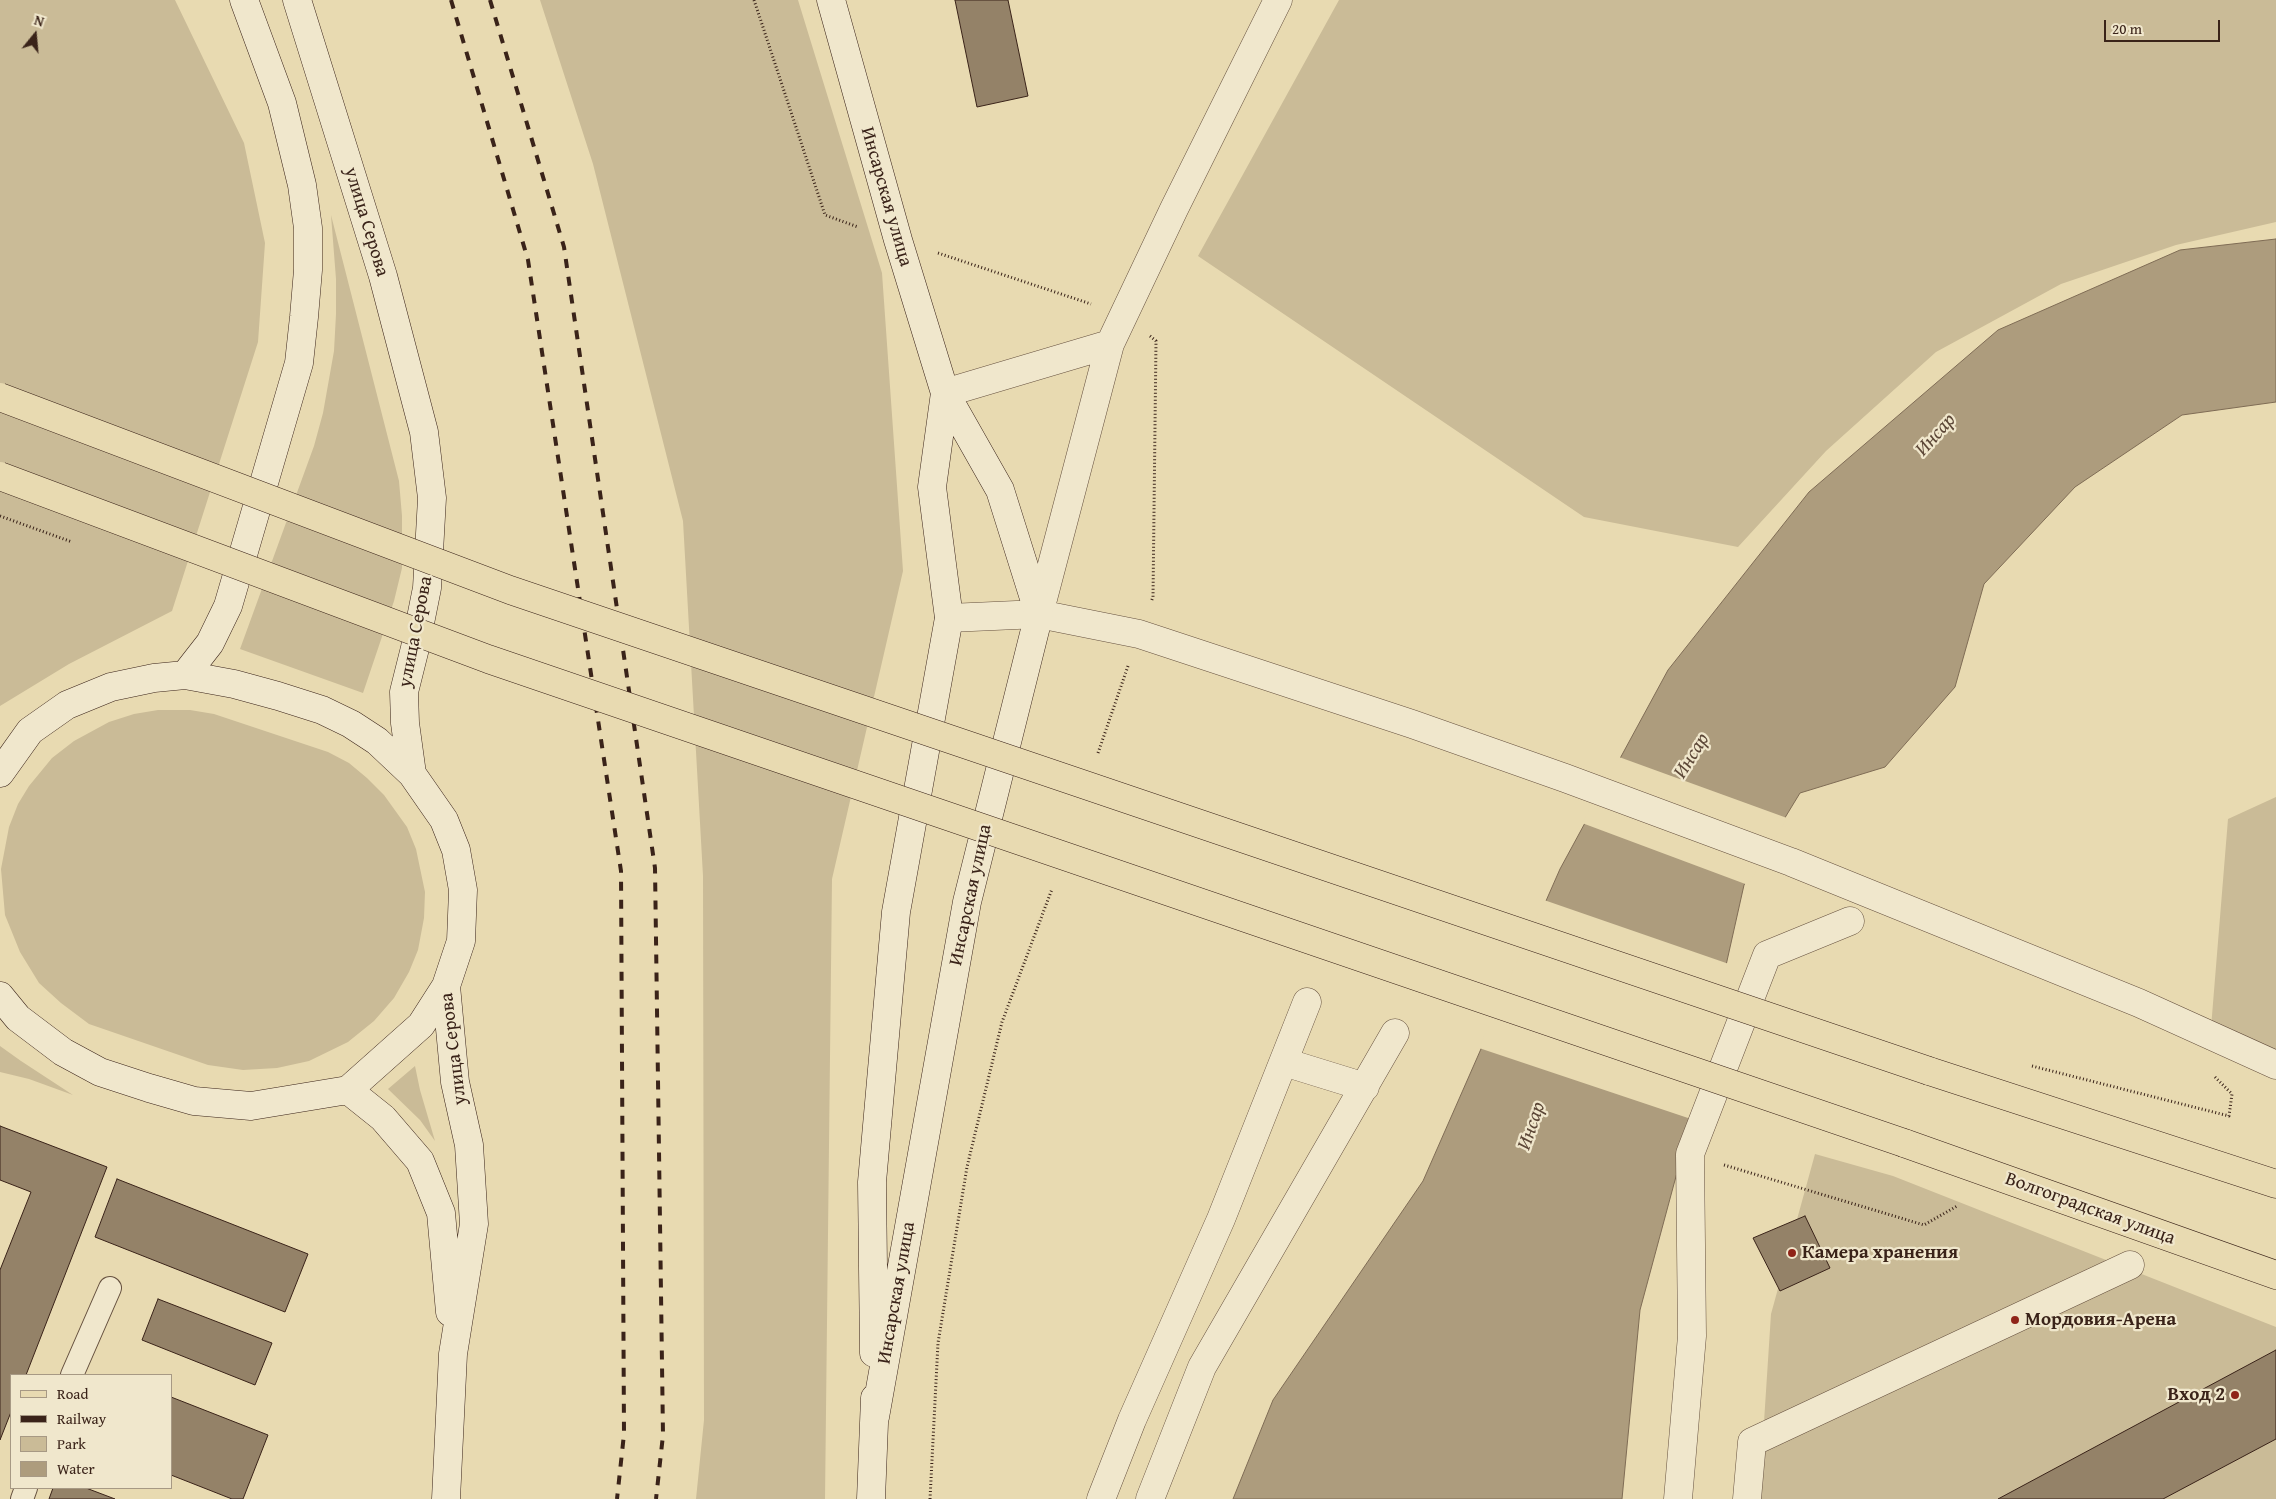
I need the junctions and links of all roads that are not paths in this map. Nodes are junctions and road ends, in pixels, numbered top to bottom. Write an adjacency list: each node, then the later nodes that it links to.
1 (244, 0): 11 (street)
2 (297, 0): 13 (street, улица Серова)
3 (831, 0): 6 (street, Инсарская улица)
4 (1278, 0): 5 (street)
5 (1110, 344): 6 (street); 9 (street)
6 (944, 393): 9 (street, Инсарская улица); 10 (street, Инсарская улица)
7 (0, 397): 24 (main road, bridge)
8 (0, 476): 26 (main road, Волгоградская улица, bridge)
9 (1039, 614): 10 (street); 21 (street); 30 (street, Инсарская улица)
10 (949, 618): 30 (street, Инсарская улица)
11 (185, 675): 12 (street); 13 (street)
12 (0, 773)
13 (412, 774): 15 (street, улица Серова)
14 (1850, 921): 35 (street)
15 (446, 986): 23 (street); 28 (street, улица Серова)
16 (0, 996): 18 (street)
17 (1307, 1002): 20 (street)
18 (9, 1015): 23 (street)
19 (1396, 1033): 22 (street)
20 (1284, 1062): 22 (street); 33 (street)
21 (2276, 1064)
22 (1364, 1087): 34 (street)
23 (348, 1090): 28 (street, улица Серова)
24 (2273, 1180)
25 (2130, 1265): 36 (street)
26 (2276, 1275)
27 (110, 1288): 29 (lane)
28 (453, 1354): 31 (street, улица Серова)
29 (72, 1374)
30 (875, 1417): 32 (street, Инсарская улица)
31 (446, 1499)
32 (871, 1499)
33 (1101, 1499)
34 (1150, 1499)
35 (1678, 1499)
36 (1748, 1499)

